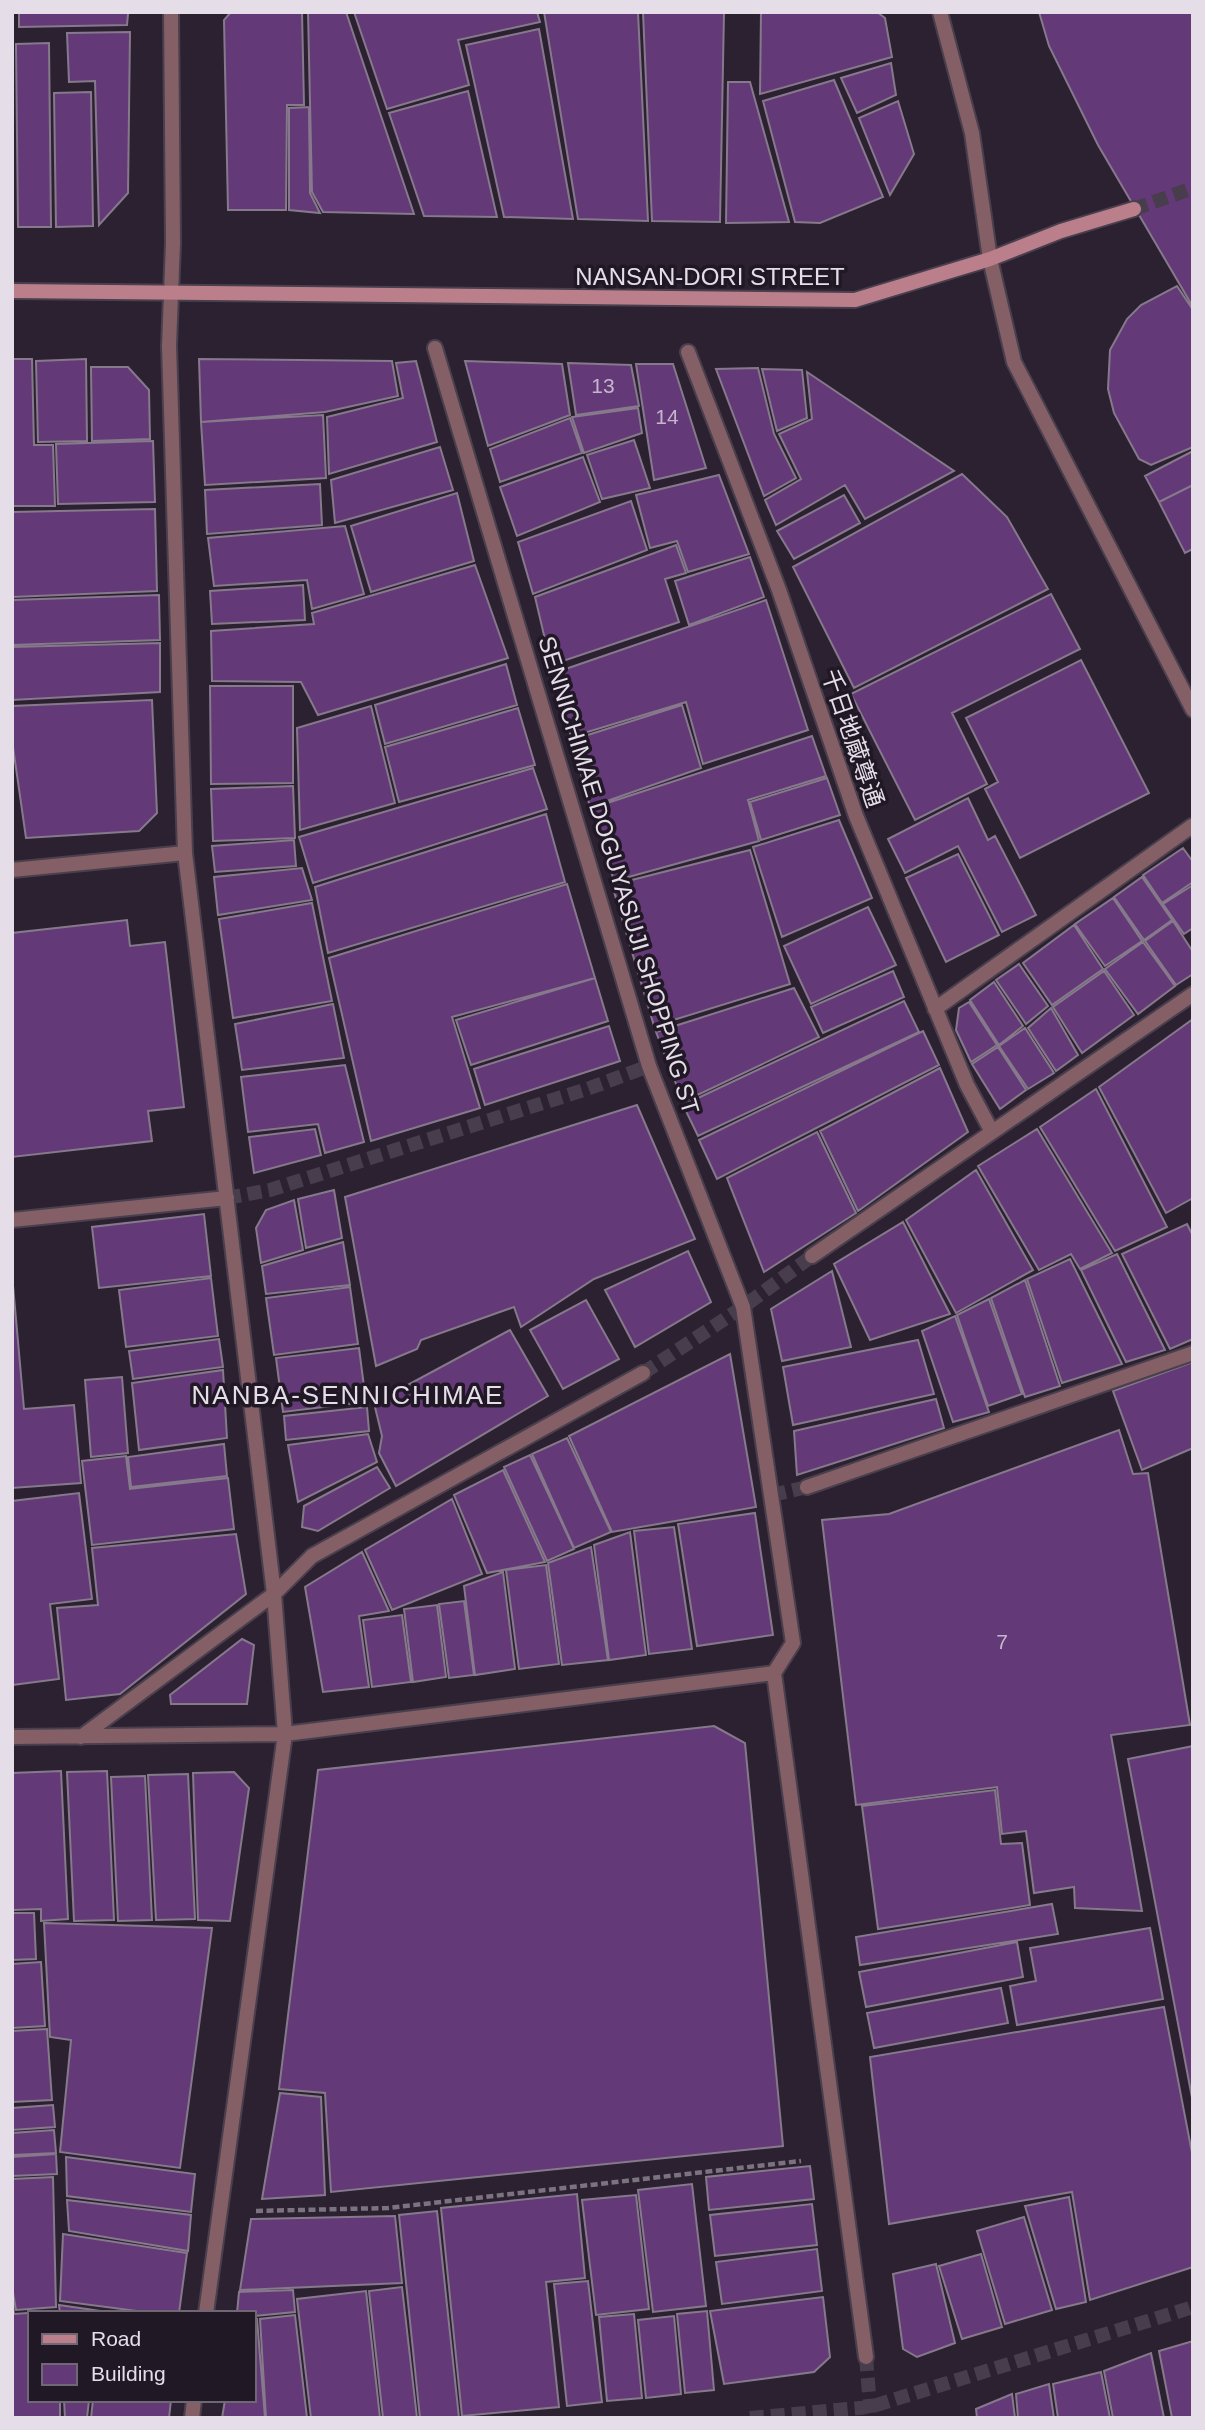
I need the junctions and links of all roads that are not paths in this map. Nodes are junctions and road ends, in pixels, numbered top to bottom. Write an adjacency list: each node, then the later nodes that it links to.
1 (170, 12): 5 (street)
2 (940, 12): 4 (street)
3 (1134, 209): 4 (street, NANSAN-DORI STREET)
4 (990, 259): 5 (street, NANSAN-DORI STREET); 9 (street)
5 (171, 290): 6 (street, NANSAN-DORI STREET); 11 (street)
6 (12, 291)
7 (435, 348): 23 (street, SENNICHIMAE DOGUYASUJI SHOPPING ST)
8 (688, 352): 14 (street, 千日地蔵尊通)
9 (1193, 710)
10 (1192, 826): 14 (street)
11 (185, 853): 12 (street); 16 (street)
12 (12, 870)
13 (1193, 994): 15 (street)
14 (935, 1009): 15 (street, 千日地蔵尊通)
15 (992, 1132): 18 (street)
16 (227, 1198): 17 (street); 22 (street)
17 (12, 1220)
18 (812, 1256)
19 (1193, 1353): 21 (street)
20 (643, 1373): 22 (street)
21 (807, 1487)
22 (275, 1594): 24 (street); 26 (street)
23 (774, 1673): 24 (street); 28 (street)
24 (285, 1734): 26 (street); 27 (street)
25 (12, 1737): 26 (street)
26 (81, 1737)
27 (206, 2311)
28 (866, 2357)

